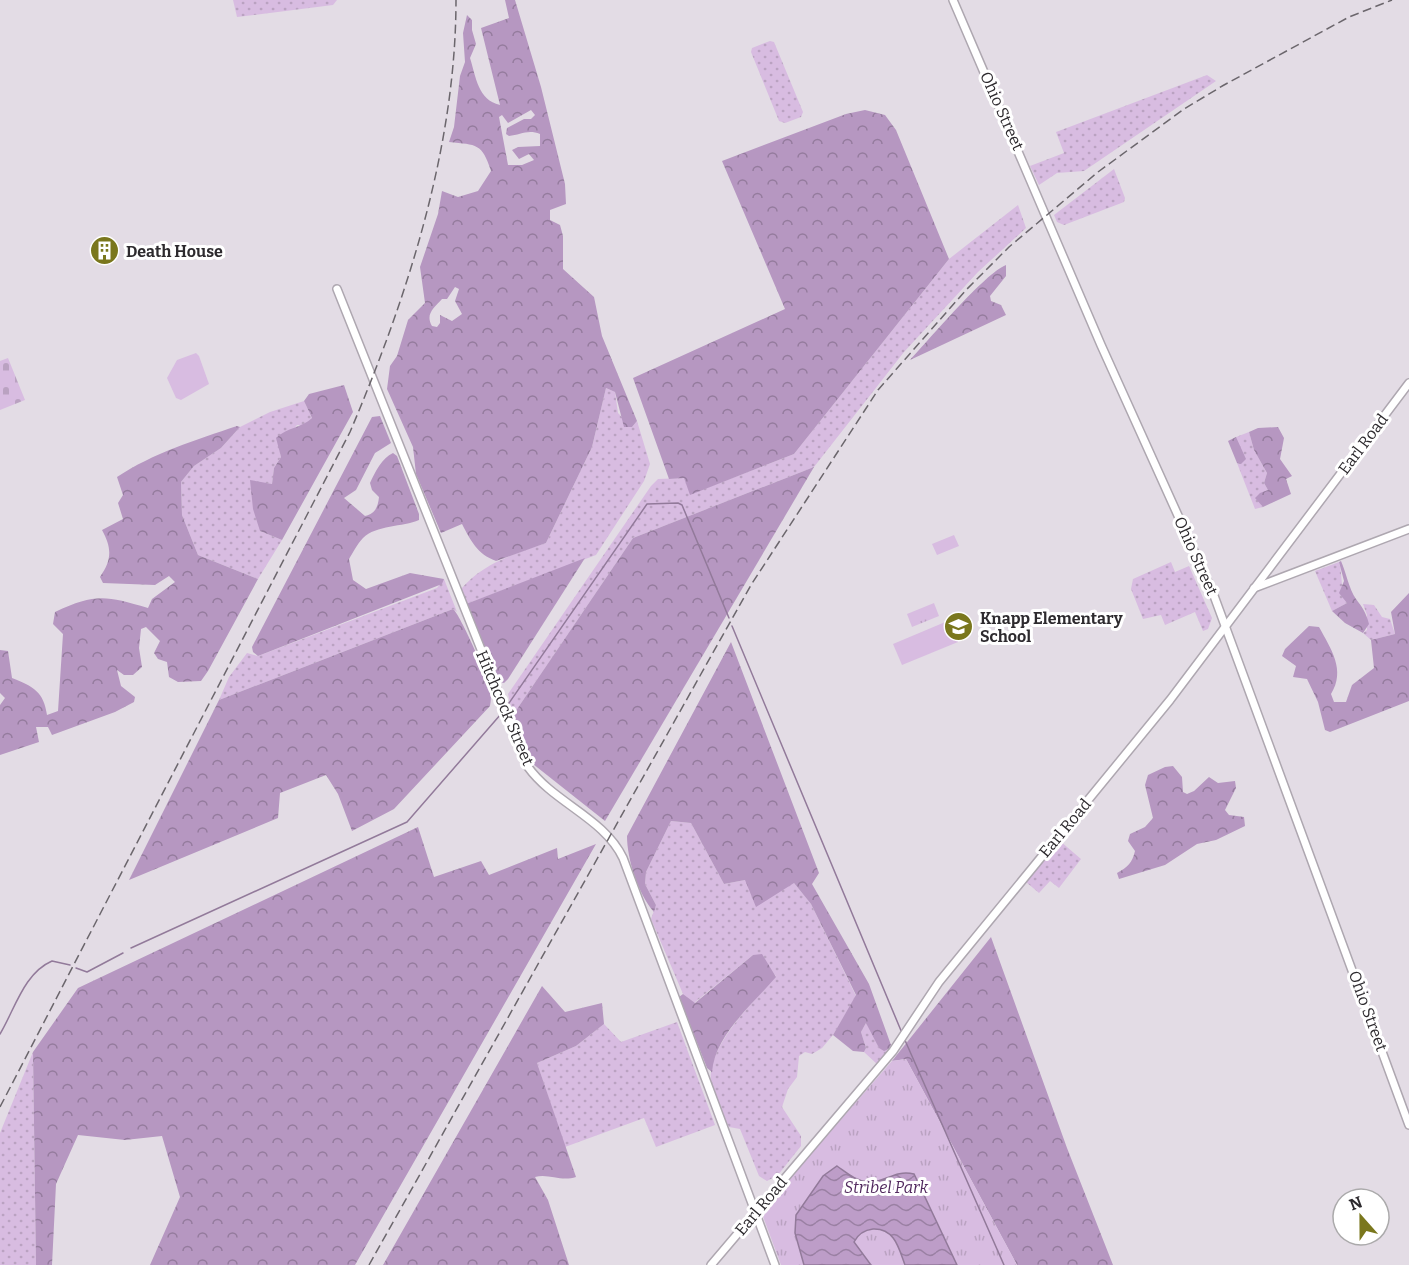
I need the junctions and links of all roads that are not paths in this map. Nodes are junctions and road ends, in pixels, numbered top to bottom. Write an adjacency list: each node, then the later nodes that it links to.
1 (953, 0): 6 (street, Ohio Street)
2 (337, 289): 8 (street, Hitchcock Street)
3 (1409, 383): 5 (street, Earl Road)
4 (1409, 529): 5 (street)
5 (1254, 588): 6 (street, Earl Road)
6 (1226, 627): 7 (street, Ohio Street); 8 (street, Earl Road)
7 (1409, 1125)
8 (755, 1213): 9 (street, Earl Road); 10 (street, Hitchcock Street)
9 (711, 1265)
10 (775, 1265)

